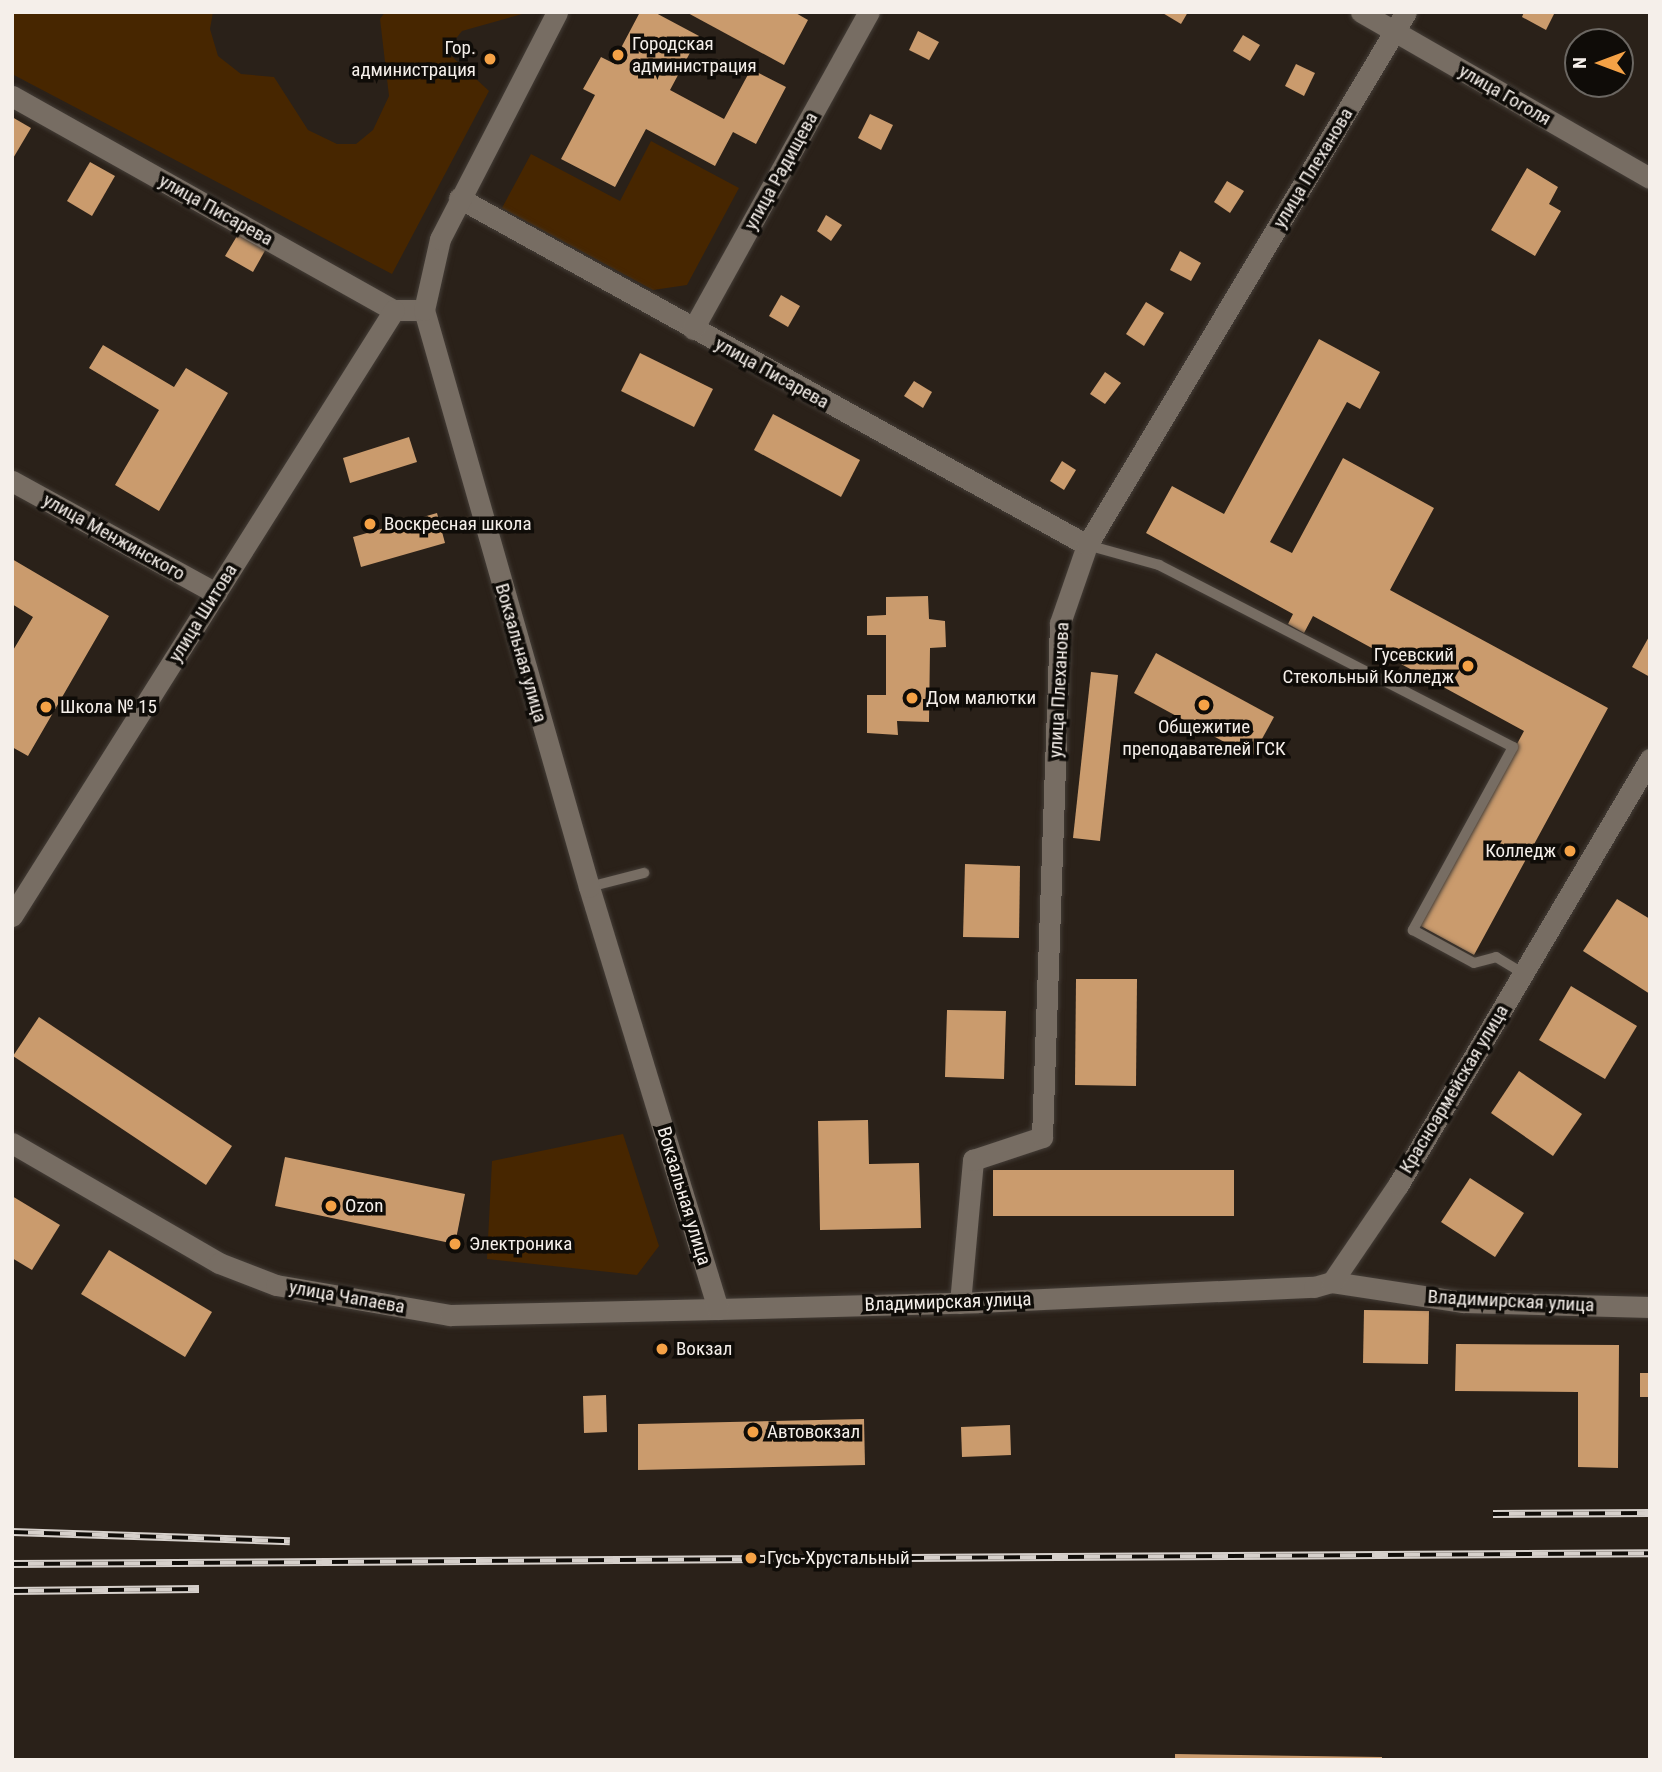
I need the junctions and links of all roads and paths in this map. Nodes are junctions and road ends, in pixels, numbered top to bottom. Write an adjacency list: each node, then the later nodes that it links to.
1 (557, 12): 8 (street, Вокзальная улица)
2 (869, 12): 11 (street, улица Радищева)
3 (1361, 12): 5 (street, улица Гоголя)
4 (1406, 12): 5 (street, улица Плеханова)
5 (1395, 32): 7 (street, улица Гоголя); 13 (street, улица Плеханова)
6 (12, 96): 9 (street, улица Писарева)
7 (1650, 178)
8 (459, 198): 10 (street, Вокзальная улица); 11 (street, улица Писарева)
9 (394, 310): 10 (street, улица Писарева); 14 (street, улица Шитова)
10 (424, 310): 17 (street, Вокзальная улица)
11 (693, 329): 13 (street, улица Писарева)
12 (12, 481): 14 (street, улица Менжинского)
13 (1087, 545): 19 (lane); 22 (street, улица Плеханова)
14 (216, 593): 18 (street, улица Шитова)
15 (1650, 759): 19 (street, Красноармейская улица)
16 (644, 873): 17 (lane)
17 (589, 887): 24 (street, Вокзальная улица)
18 (12, 916)
19 (1523, 973): 21 (street, Красноармейская улица)
20 (12, 1143): 24 (street, улица Чапаева)
21 (1332, 1282): 22 (street, Владимирская улица); 23 (street, Владимирская улица)
22 (960, 1303): 24 (street, Владимирская улица)
23 (1650, 1307)
24 (718, 1309)

